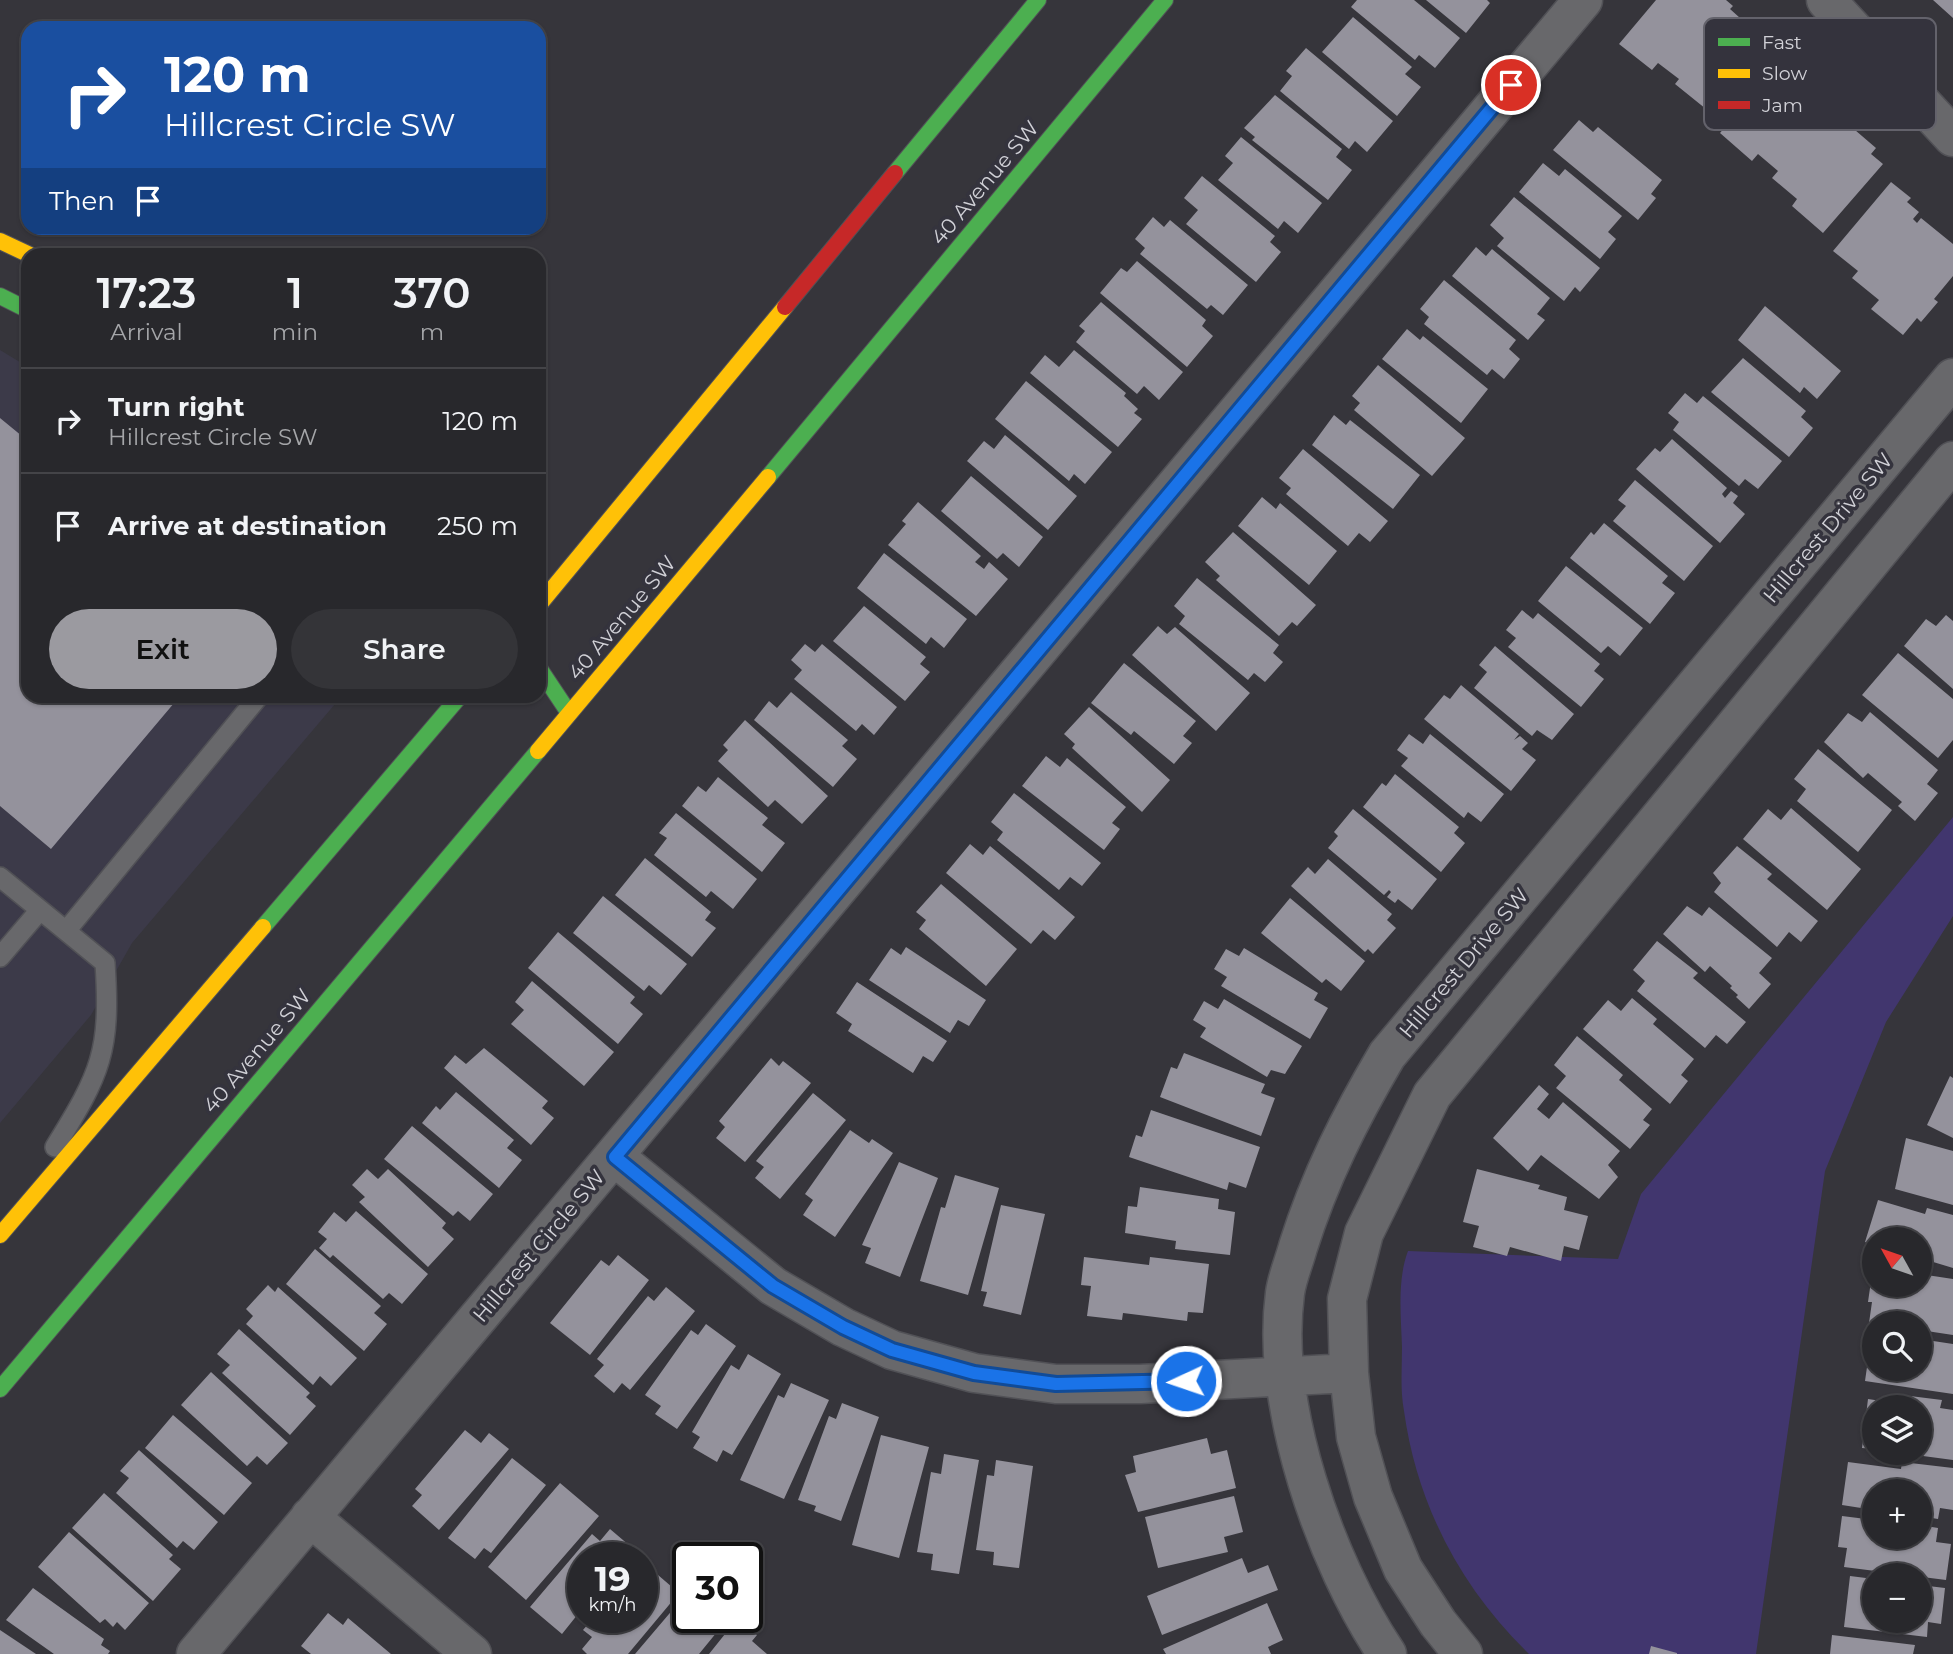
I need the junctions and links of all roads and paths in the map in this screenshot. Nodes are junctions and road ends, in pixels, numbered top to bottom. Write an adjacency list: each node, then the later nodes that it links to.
1 (1038, 0): 14 (main road)
2 (1165, 0): 19 (main road, 40 Avenue SW)
3 (1583, 0): 24 (street, Hillcrest Circle SW)
4 (1826, 0): 5 (street)
5 (1843, 18)
6 (1936, 119): 7 (street)
7 (1953, 137)
8 (0, 241): 9 (main road)
9 (21, 251)
10 (0, 296): 11 (main road)
11 (21, 306)
12 (1953, 378): 27 (street, Hillcrest Drive SW)
13 (1953, 461): 26 (street)
14 (546, 597)
15 (546, 678): 19 (main road)
16 (546, 702): 19 (main road)
17 (253, 703): 22 (lane)
18 (454, 703): 25 (main road)
19 (569, 713): 28 (main road, 40 Avenue SW)
20 (0, 877): 21 (lane)
21 (40, 910): 22 (lane); 23 (lane)
22 (66, 931): 25 (lane)
23 (0, 957)
24 (615, 1157): 27 (street); 29 (street, Hillcrest Circle SW)
25 (0, 1235)
26 (1349, 1373): 27 (street); 33 (street)
27 (1285, 1376): 32 (street, Hillcrest Drive SW)
28 (0, 1389)
29 (310, 1517): 30 (street, Hillcrest Circle SW); 31 (street)
30 (196, 1654)
31 (472, 1654)
32 (1387, 1654)
33 (1463, 1654)

